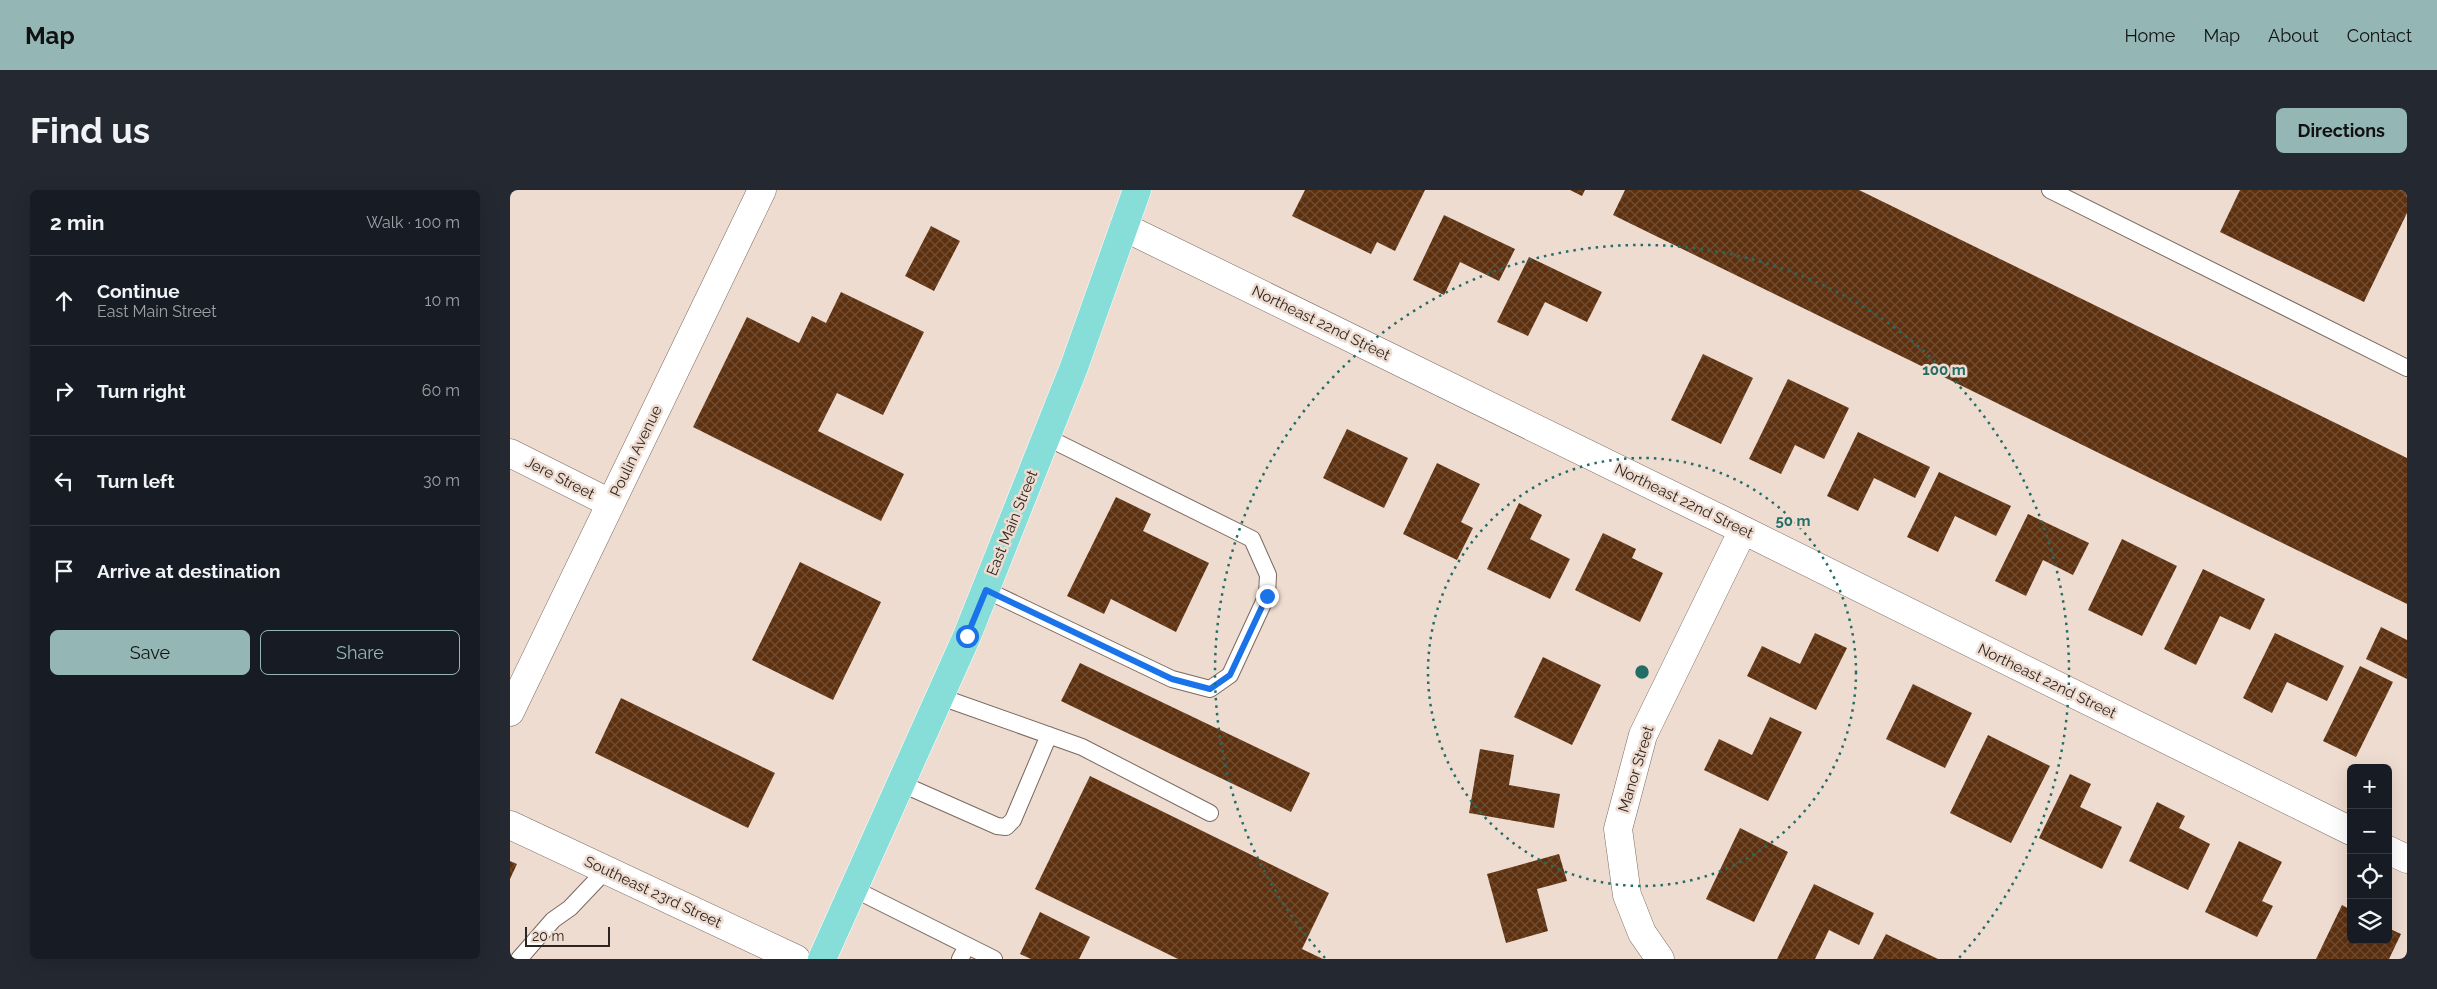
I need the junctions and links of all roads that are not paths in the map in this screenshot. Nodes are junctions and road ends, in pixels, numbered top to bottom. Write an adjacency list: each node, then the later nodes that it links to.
1 (762, 190): 8 (street, Poulin Avenue)
2 (2050, 190): 5 (lane)
3 (1131, 192): 4 (main road, East Main Street)
4 (1124, 227): 6 (main road, East Main Street); 9 (street, Northeast 22nd Street)
5 (2407, 368)
6 (1046, 436): 10 (main road, East Main Street); 10 (lane)
7 (510, 453): 8 (street, Jere Street)
8 (610, 504): 12 (street, Poulin Avenue)
9 (1743, 530): 17 (street, Northeast 22nd Street); 27 (street, Manor Street)
10 (986, 590): 11 (main road, East Main Street)
11 (940, 697): 13 (lane); 14 (main road, East Main Street)
12 (510, 712)
13 (1049, 735): 14 (lane); 15 (lane)
14 (902, 784): 21 (main road, East Main Street)
15 (1210, 813)
16 (510, 825): 20 (street, Southeast 23rd Street)
17 (2347, 830)
18 (2392, 852): 19 (street)
19 (2407, 859)
20 (606, 870): 23 (lane); 24 (street, Southeast 23rd Street)
21 (854, 889): 22 (lane); 25 (main road, East Main Street)
22 (963, 952): 26 (lane)
23 (518, 959)
24 (796, 959)
25 (822, 959)
26 (994, 959)
27 (1660, 959)

